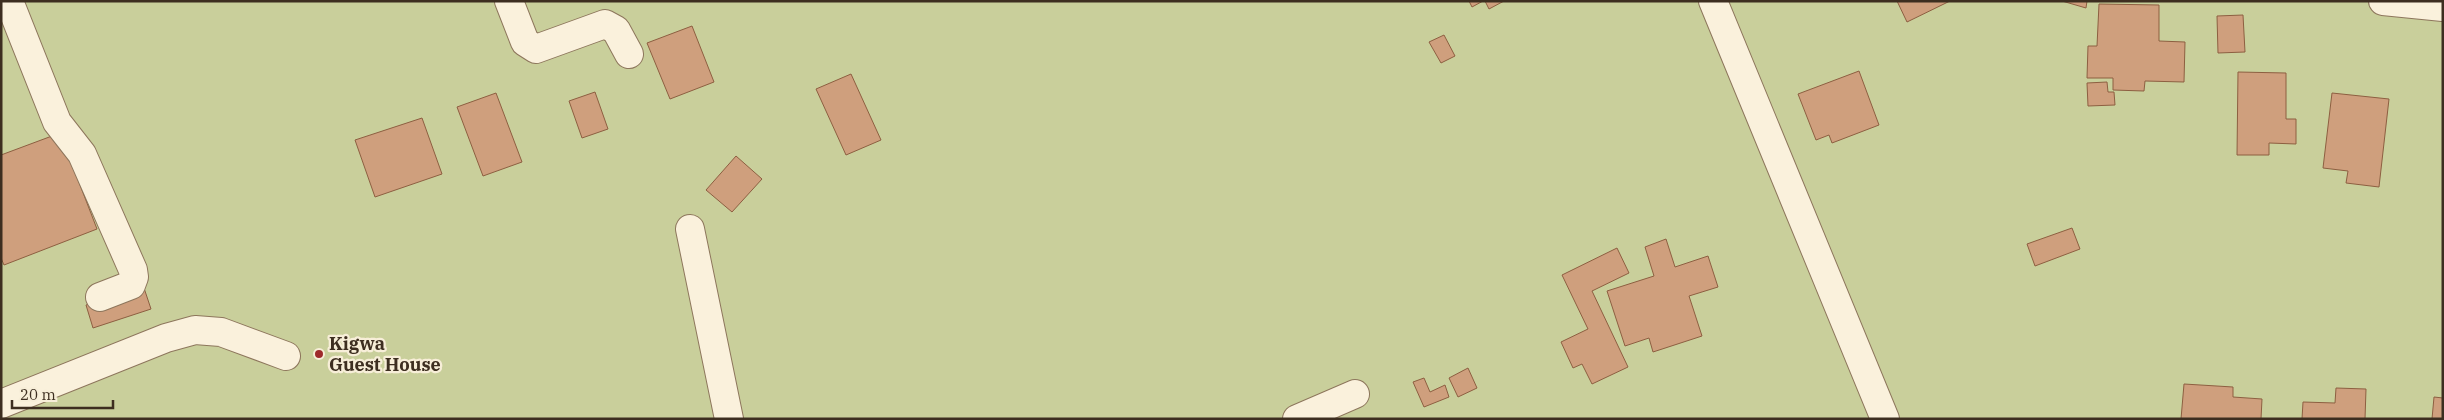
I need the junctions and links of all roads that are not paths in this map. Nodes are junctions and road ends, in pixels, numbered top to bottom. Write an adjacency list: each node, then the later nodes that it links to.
1 (9, 1): 8 (street)
2 (509, 1): 6 (street)
3 (1713, 1): 14 (street)
4 (2383, 1): 5 (street)
5 (2443, 7)
6 (628, 54)
7 (690, 229): 12 (street)
8 (100, 297)
9 (286, 356): 11 (street)
10 (1355, 394): 13 (street)
11 (1, 404)
12 (729, 419)
13 (1297, 419)
14 (1885, 419)

